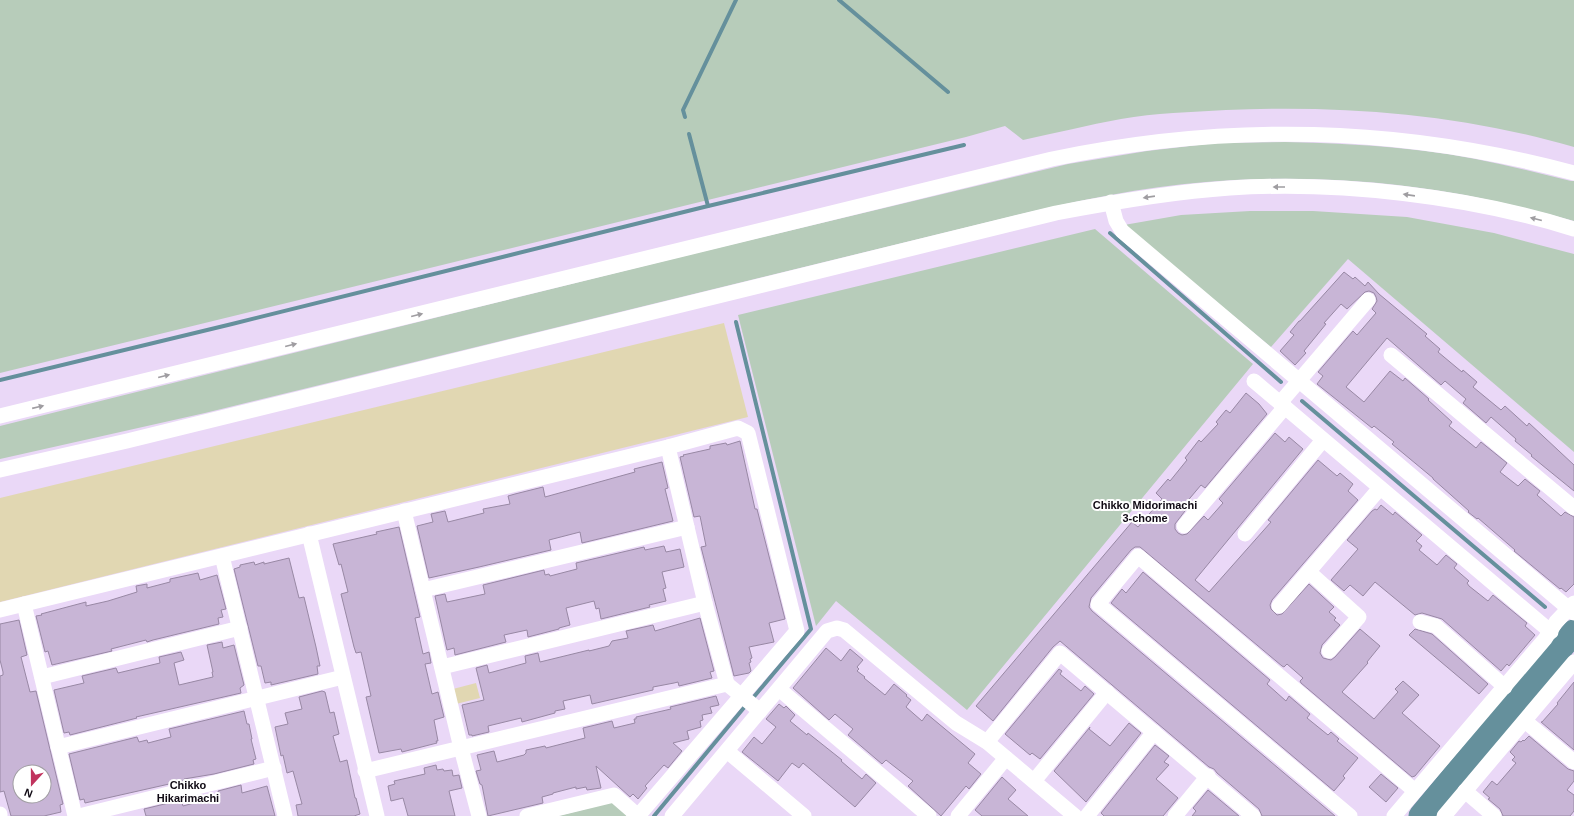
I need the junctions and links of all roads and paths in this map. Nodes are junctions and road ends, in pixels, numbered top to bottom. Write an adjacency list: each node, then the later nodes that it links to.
1 (1574, 173): 9 (street, one-way to 1)
2 (1112, 202): 3 (street, one-way to 2); 7 (street); 12 (street)
3 (1574, 229)
4 (1368, 300): 7 (street)
5 (1391, 355): 14 (street)
6 (1254, 381): 8 (street)
7 (1300, 381): 8 (street); 26 (street)
8 (1282, 405): 10 (street); 16 (street)
9 (0, 416)
10 (1323, 440): 13 (street); 19 (street)
11 (668, 447): 15 (street); 17 (street); 42 (street)
12 (0, 470)
13 (1380, 488): 21 (street); 30 (street)
14 (1574, 508)
15 (404, 511): 18 (street); 22 (street)
16 (1184, 526)
17 (687, 527): 22 (street); 23 (street)
18 (309, 534): 20 (street); 35 (street)
19 (1245, 534)
20 (222, 556): 24 (street); 29 (street)
21 (1309, 572): 25 (street); 31 (street)
22 (423, 590): 33 (street)
23 (705, 603): 33 (street); 37 (street)
24 (24, 604): 27 (street); 34 (street)
25 (1279, 606)
26 (1573, 609): 30 (street)
27 (0, 610)
28 (1420, 622): 38 (street)
29 (240, 628): 34 (street); 41 (street)
30 (1551, 632): 38 (street)
31 (1329, 651)
32 (1574, 662): 36 (street)
33 (442, 667): 47 (street)
34 (42, 677): 46 (street)
35 (343, 677): 41 (street); 52 (street)
36 (1569, 680): 43 (street)
37 (727, 684): 42 (street); 47 (street)
38 (1505, 687): 55 (street)
39 (779, 689): 42 (street); 45 (street); 66 (street)
40 (1107, 692): 44 (street); 45 (street); 54 (street)
41 (257, 698): 46 (street); 51 (street)
42 (750, 703): 48 (street); 63 (street)
43 (1525, 721): 50 (street); 56 (street)
44 (1154, 732): 53 (street); 69 (street)
45 (987, 742): 49 (street)
46 (58, 747): 57 (street)
47 (461, 748): 52 (street); 61 (street)
48 (727, 751): 64 (street); 65 (street)
49 (1006, 758): 54 (street); 67 (street)
50 (1574, 762)
51 (274, 768): 58 (street); 59 (street)
52 (366, 770): 60 (street)
53 (1208, 776): 70 (street); 71 (street)
54 (1034, 781): 68 (street)
55 (1415, 791): 72 (street); 73 (street)
56 (1465, 791): 74 (street); 75 (street)
57 (75, 816)
58 (79, 816)
59 (285, 816)
60 (377, 816)
61 (479, 816)
62 (527, 816): 63 (street)
63 (638, 816)
64 (672, 816)
65 (804, 816)
66 (929, 816)
67 (958, 816)
68 (1075, 816)
69 (1087, 816)
70 (1175, 816)
71 (1253, 816)
72 (1350, 816)
73 (1394, 816)
74 (1444, 816)
75 (1494, 816)

